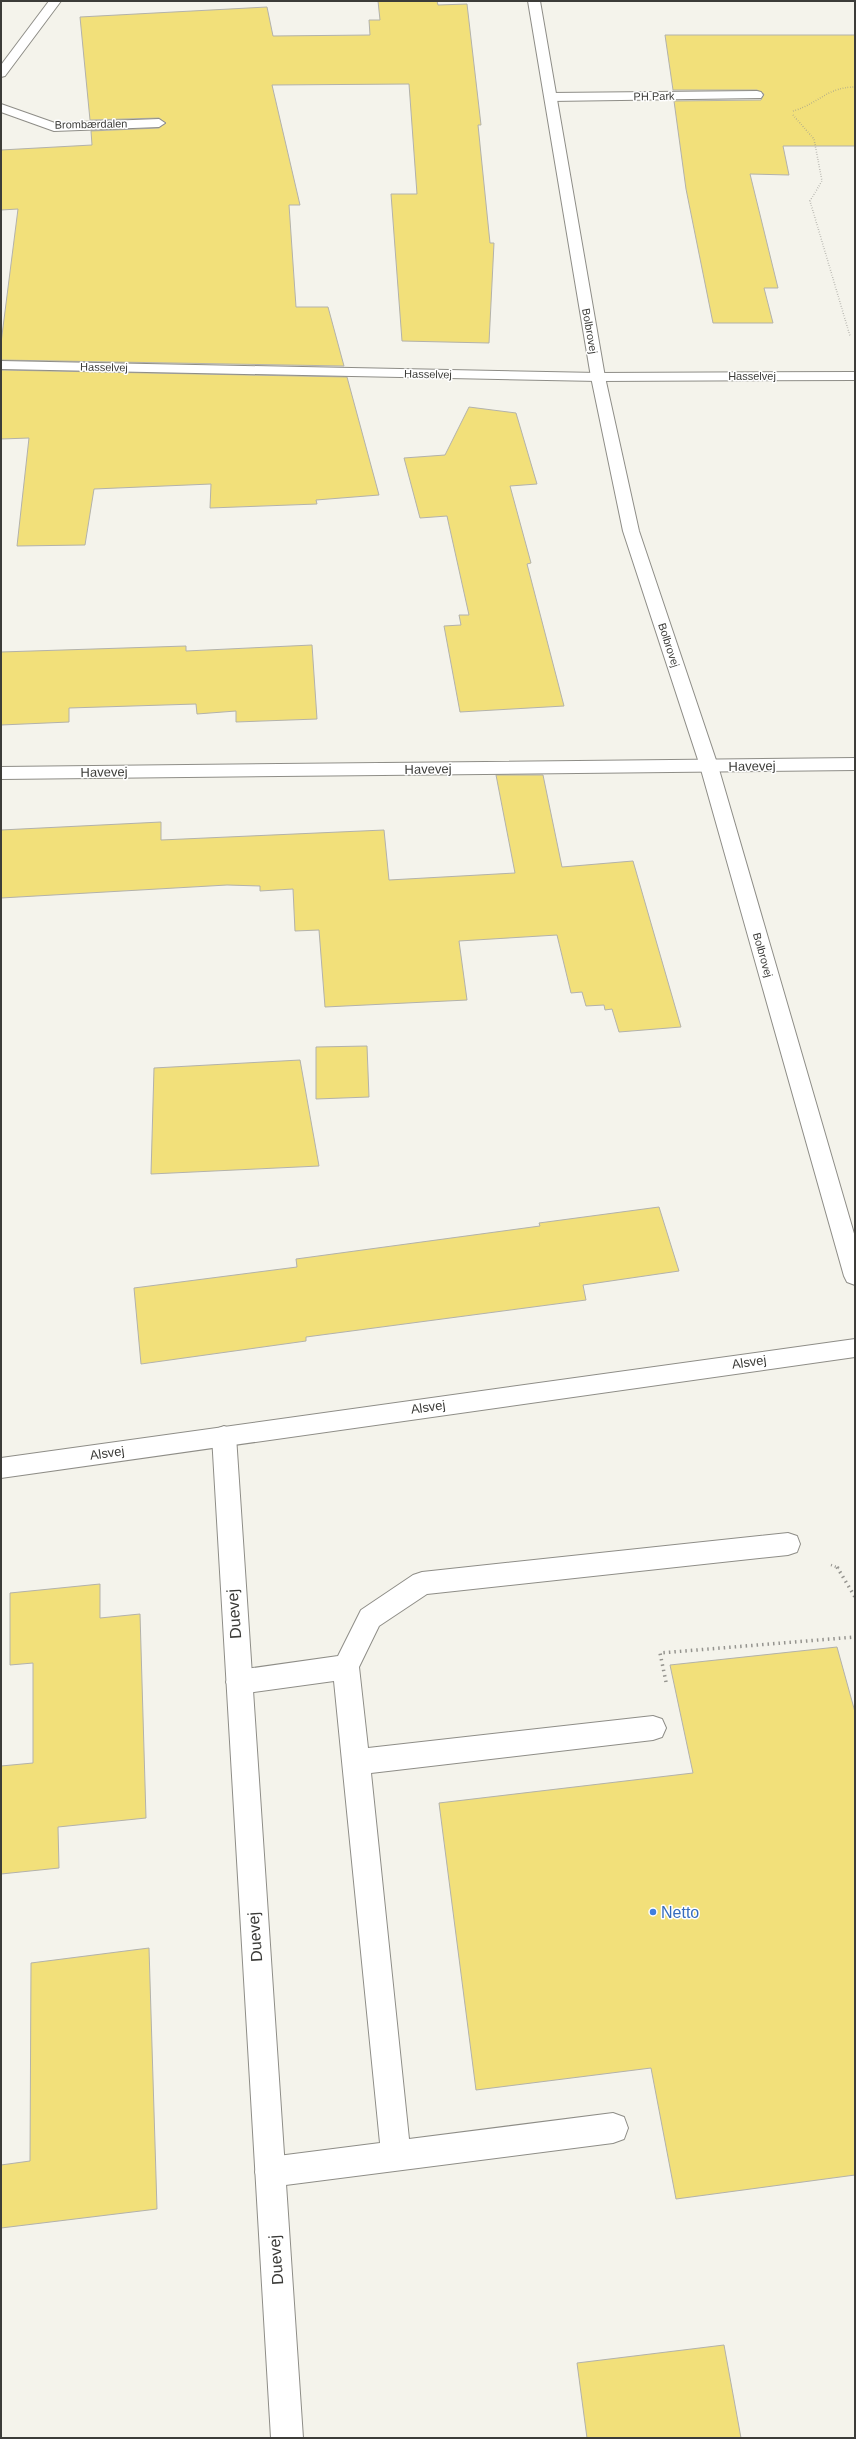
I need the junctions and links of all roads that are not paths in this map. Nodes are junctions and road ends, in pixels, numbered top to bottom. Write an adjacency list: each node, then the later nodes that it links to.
1 (55, 1): 3 (street)
2 (534, 1): 5 (street, Bolbrovej)
3 (1, 73)
4 (757, 95): 5 (street, PH Park)
5 (551, 97): 10 (street, Bolbrovej)
6 (1, 108): 7 (street, Brombærdalen)
7 (159, 123)
8 (1, 365): 10 (street, Hasselvej)
9 (855, 376): 10 (street, Hasselvej)
10 (598, 377): 12 (street, Bolbrovej)
11 (855, 764): 12 (street, Havevej)
12 (709, 766): 13 (street, Havevej); 14 (street, Bolbrovej)
13 (1, 774)
14 (855, 1276)
15 (855, 1348): 16 (street, Alsvej)
16 (224, 1436): 17 (street, Alsvej); 20 (street, Duevej)
17 (1, 1468)
18 (788, 1544): 19 (street)
19 (346, 1666): 20 (street); 22 (street)
20 (239, 1682): 25 (street, Duevej)
21 (653, 1728): 22 (street)
22 (356, 1762): 24 (street)
23 (613, 2128): 24 (street)
24 (396, 2156): 25 (street)
25 (270, 2172): 26 (street, Duevej)
26 (287, 2438)

